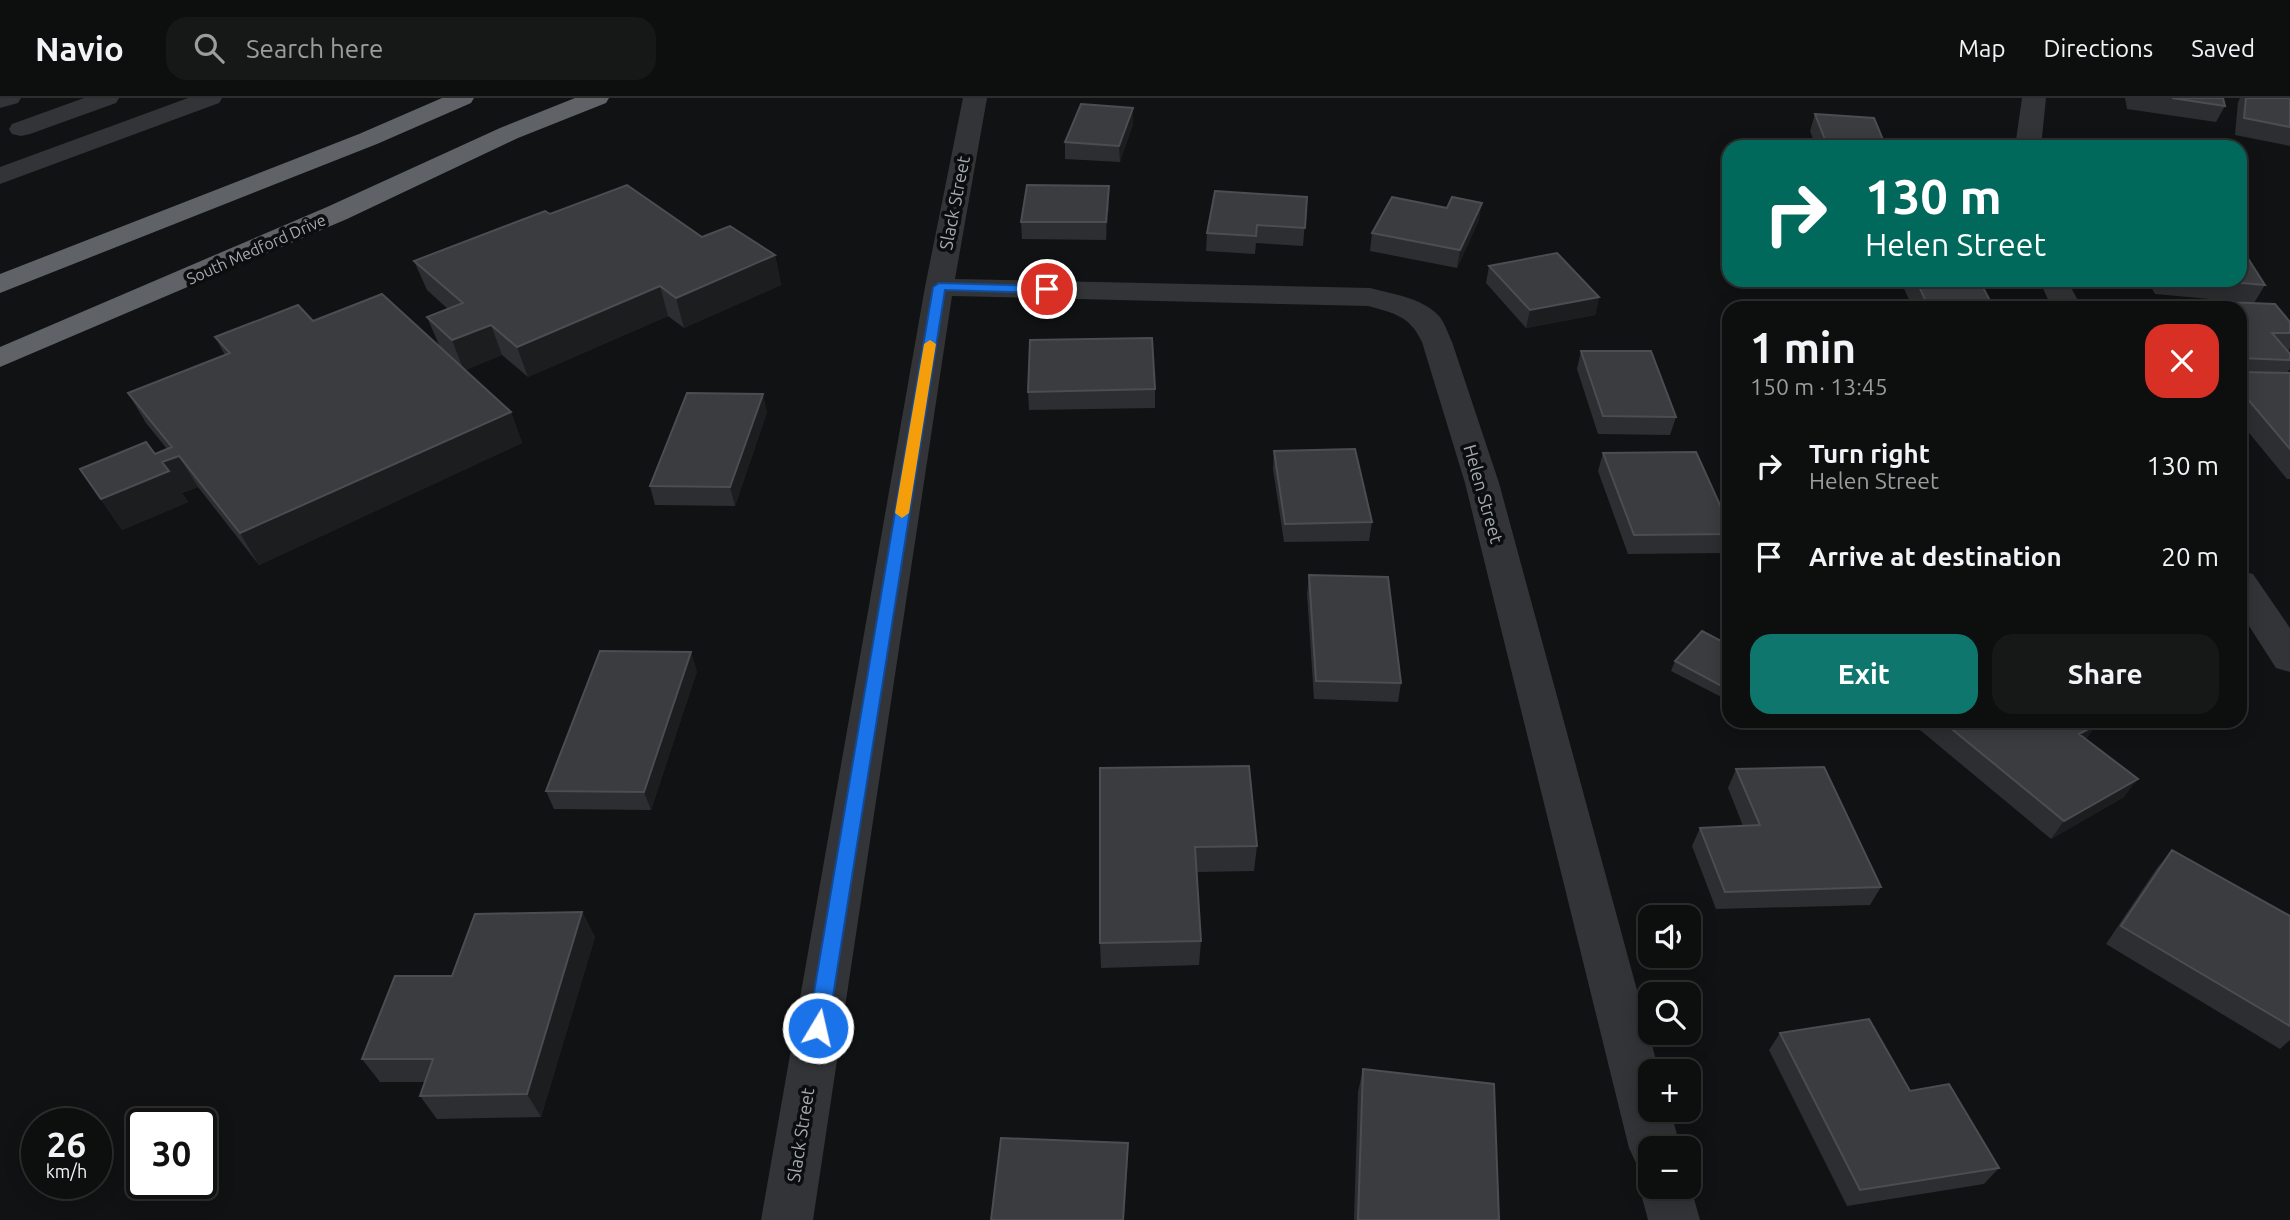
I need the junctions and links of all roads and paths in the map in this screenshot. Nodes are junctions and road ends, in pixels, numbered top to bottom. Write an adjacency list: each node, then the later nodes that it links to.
1 (9, 98): 9 (street)
2 (107, 98): 10 (street)
3 (210, 98): 13 (street)
4 (462, 98): 15 (highway)
5 (573, 98): 11 (highway)
6 (597, 98): 11 (highway)
7 (975, 98): 16 (street, Slack Street)
8 (2034, 98): 12 (street)
9 (0, 101)
10 (10, 124): 13 (street)
11 (509, 133): 17 (highway, South Medford Drive)
12 (2029, 140)
13 (69, 151): 14 (street)
14 (0, 176)
15 (0, 284)
16 (939, 287): 20 (street, Helen Street); 22 (street, Slack Street)
17 (0, 358)
18 (2247, 593): 19 (street)
19 (2290, 657)
20 (1652, 1136)
21 (1668, 1199): 23 (street)
22 (787, 1220)
23 (1674, 1220)

